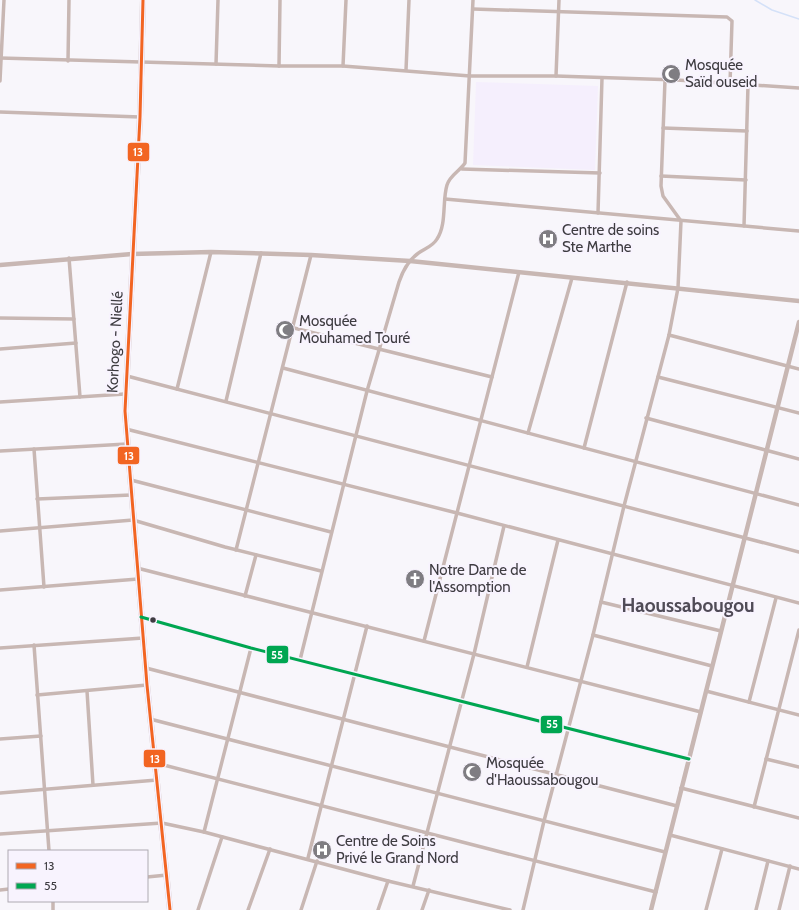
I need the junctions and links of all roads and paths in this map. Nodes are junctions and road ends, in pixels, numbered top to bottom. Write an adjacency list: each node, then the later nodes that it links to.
1 (4, 0): 12 (street)
2 (69, 0): 13 (street)
3 (143, 0): 14 (main road, Korhogo - Niellé)
4 (218, 0): 15 (street)
5 (280, 0): 16 (street)
6 (346, 0): 17 (street)
7 (409, 0): 18 (street)
8 (473, 0): 10 (street)
9 (559, 0): 11 (street)
10 (473, 9): 11 (street); 19 (street)
11 (558, 11): 20 (street); 24 (street)
12 (1, 58): 13 (street); 23 (street)
13 (68, 61): 14 (street)
14 (142, 63): 15 (street); 28 (main road, Korhogo - Niellé)
15 (216, 64): 16 (street)
16 (279, 66): 17 (street)
17 (343, 66): 18 (street)
18 (406, 70): 19 (street)
19 (470, 76): 20 (street); 31 (street)
20 (556, 76): 21 (street)
21 (602, 78): 22 (street); 32 (street)
22 (665, 80): 24 (street); 29 (street)
23 (0, 81)
24 (730, 84): 25 (street)
25 (748, 85): 26 (street); 30 (street)
26 (799, 88)
27 (0, 112): 28 (street)
28 (140, 117): 42 (main road, Korhogo - Niellé)
29 (663, 128): 30 (street); 33 (street)
30 (747, 131): 34 (street)
31 (462, 168): 32 (street); 35 (street)
32 (600, 173): 36 (street)
33 (661, 176): 34 (street); 37 (street)
34 (746, 180): 38 (street)
35 (445, 199): 36 (street); 45 (street)
36 (598, 213): 37 (street)
37 (681, 221): 38 (street); 50 (street)
38 (744, 226): 39 (street)
39 (799, 231)
40 (211, 252): 41 (street); 42 (street); 66 (street)
41 (261, 253): 43 (street); 70 (street)
42 (132, 254): 44 (street); 63 (main road, Korhogo - Niellé)
43 (311, 255): 45 (street); 55 (street)
44 (69, 258): 46 (street); 53 (street)
45 (410, 261): 47 (street); 59 (street)
46 (0, 265)
47 (519, 272): 48 (street); 64 (street)
48 (572, 278): 49 (street); 78 (street)
49 (627, 282): 50 (street); 81 (street)
50 (678, 288): 51 (street); 56 (street)
51 (799, 301)
52 (0, 318): 53 (street)
53 (74, 319): 57 (street)
54 (799, 322): 60 (street)
55 (294, 328): 59 (street); 61 (street)
56 (669, 335): 60 (street); 65 (street)
57 (76, 343): 58 (street); 69 (street)
58 (0, 349)
59 (378, 350): 64 (street); 67 (street)
60 (788, 367): 62 (street); 72 (street)
61 (283, 368): 67 (street); 73 (street)
62 (799, 369)
63 (126, 376): 66 (street); 68 (main road, Korhogo - Niellé)
64 (492, 377): 76 (street)
65 (658, 377): 72 (street); 75 (street)
66 (177, 389): 70 (street)
67 (367, 391): 76 (street); 79 (street)
68 (125, 394): 69 (street); 77 (main road, Korhogo - Niellé)
69 (80, 397): 71 (street)
70 (226, 401): 73 (street)
71 (0, 402)
72 (777, 407): 74 (street); 84 (street)
73 (270, 413): 79 (street); 87 (street)
74 (799, 413)
75 (646, 418): 84 (street); 86 (street)
76 (480, 421): 78 (street); 88 (street)
77 (126, 429): 80 (main road, Korhogo - Niellé); 87 (street)
78 (528, 433): 81 (street)
79 (356, 435): 88 (street); 90 (street)
80 (127, 444): 82 (street); 89 (main road, Korhogo - Niellé)
81 (584, 448): 86 (street)
82 (34, 449): 83 (street); 93 (street)
83 (0, 451)
84 (766, 451): 85 (street); 91 (street)
85 (799, 460)
86 (636, 462): 91 (street); 95 (street)
87 (258, 463): 90 (street); 96 (street)
88 (469, 466): 95 (street); 97 (street)
89 (130, 480): 92 (main road, Korhogo - Niellé); 96 (street)
90 (343, 484): 97 (street); 102 (street)
91 (755, 494): 94 (street); 103 (street)
92 (131, 495): 93 (street); 98 (main road, Korhogo - Niellé)
93 (37, 499): 100 (street)
94 (799, 505)
95 (624, 506): 103 (street); 107 (street)
96 (247, 510): 102 (street); 105 (street)
97 (457, 513): 99 (street); 126 (street)
98 (133, 520): 100 (street); 105 (street); 109 (main road, Korhogo - Niellé)
99 (504, 526): 104 (street); 130 (street)
100 (40, 529): 101 (street); 113 (street)
101 (0, 531)
102 (331, 532): 110 (street)
103 (745, 538): 106 (street); 112 (street)
104 (558, 540): 107 (street); 133 (street)
105 (236, 550): 108 (street)
106 (799, 552)
107 (613, 554): 112 (street); 117 (street)
108 (256, 555): 110 (street); 115 (street)
109 (137, 568): 111 (main road, Korhogo - Niellé); 115 (street)
110 (321, 572): 119 (street)
111 (138, 579): 113 (street); 120 (main road, Korhogo - Niellé)
112 (733, 586): 116 (street); 123 (street)
113 (44, 587): 114 (street)
114 (0, 590)
115 (245, 596): 119 (street)
116 (776, 598): 118 (street); 143 (street)
117 (601, 602): 123 (street); 124 (street)
118 (799, 603)
119 (311, 612): 121 (street); 131 (street)
120 (141, 617): 125 (main road, Korhogo - Niellé); 129 (street)
121 (367, 626): 126 (street); 135 (street)
122 (799, 630): 144 (street)
123 (721, 631): 132 (street)
124 (593, 635): 132 (street); 136 (street)
125 (143, 638): 127 (street); 134 (main road, Korhogo - Niellé)
126 (424, 641): 130 (street)
127 (34, 645): 128 (street); 141 (street)
128 (0, 648)
129 (251, 648): 131 (street); 140 (street)
130 (474, 654): 133 (street); 142 (street)
131 (300, 660): 135 (street)
132 (712, 666): 139 (street)
133 (527, 667): 136 (street)
134 (145, 668): 137 (main road, Korhogo - Niellé); 140 (street)
135 (355, 674): 142 (street); 148 (street)
136 (581, 681): 145 (street); 149 (street)
137 (147, 685): 138 (street); 147 (main road, Korhogo - Niellé)
138 (87, 690): 141 (street); 162 (street)
139 (706, 691): 143 (street); 145 (street)
140 (241, 693): 148 (street); 152 (street)
141 (38, 695): 150 (street)
142 (461, 702): 149 (street); 153 (street)
143 (749, 702): 144 (street)
144 (779, 710): 146 (street); 155 (street)
145 (701, 712): 154 (street)
146 (799, 715)
147 (150, 719): 152 (street); 156 (main road, Korhogo - Niellé)
148 (344, 719): 153 (street); 157 (street)
149 (568, 728): 154 (street); 159 (street)
150 (41, 736): 151 (street); 164 (street)
151 (0, 739)
152 (228, 739): 157 (street); 160 (street)
153 (449, 746): 159 (street); 166 (street)
154 (689, 759): 163 (street)
155 (766, 759): 158 (street); 169 (street)
156 (156, 763): 160 (street); 161 (main road, Korhogo - Niellé)
157 (332, 766): 166 (street); 167 (street)
158 (799, 767)
159 (557, 775): 168 (street); 171 (street)
160 (218, 779): 167 (street); 174 (street)
161 (157, 780): 162 (street); 172 (main road, Korhogo - Niellé)
162 (93, 785): 164 (street)
163 (681, 788): 168 (street); 169 (street)
164 (45, 789): 165 (street); 173 (street)
165 (0, 793)
166 (437, 793): 171 (street); 175 (street)
167 (322, 806): 175 (street); 183 (street)
168 (677, 806): 177 (street)
169 (754, 807): 170 (street)
170 (799, 818)
171 (544, 821): 182 (street); 184 (street)
172 (162, 823): 173 (street); 174 (street); 189 (main road, Korhogo - Niellé)
173 (48, 830): 176 (street); 181 (street)
174 (204, 832): 178 (street)
175 (427, 833): 184 (street); 192 (street)
176 (0, 834)
177 (670, 835): 180 (street); 182 (street)
178 (222, 836): 179 (street); 196 (street)
179 (270, 849): 183 (street); 197 (street)
180 (722, 849): 186 (street); 204 (street)
181 (49, 850)
182 (666, 852): 194 (street)
183 (308, 858): 185 (street)
184 (534, 860): 194 (street); 202 (street)
185 (318, 861): 191 (street); 198 (street)
186 (768, 861): 187 (street); 205 (street)
187 (790, 866): 188 (street); 206 (street)
188 (799, 869)
189 (167, 875): 190 (street); 195 (main road, Korhogo - Niellé)
190 (148, 877)
191 (388, 881): 192 (street); 199 (street)
192 (413, 886): 193 (street)
193 (429, 890): 200 (street); 201 (street)
194 (656, 892): 203 (street)
195 (170, 910)
196 (198, 910)
197 (248, 910)
198 (301, 910)
199 (378, 910)
200 (422, 910)
201 (510, 910)
202 (523, 910)
203 (651, 910)
204 (706, 910)
205 (756, 910)
206 (779, 910)

